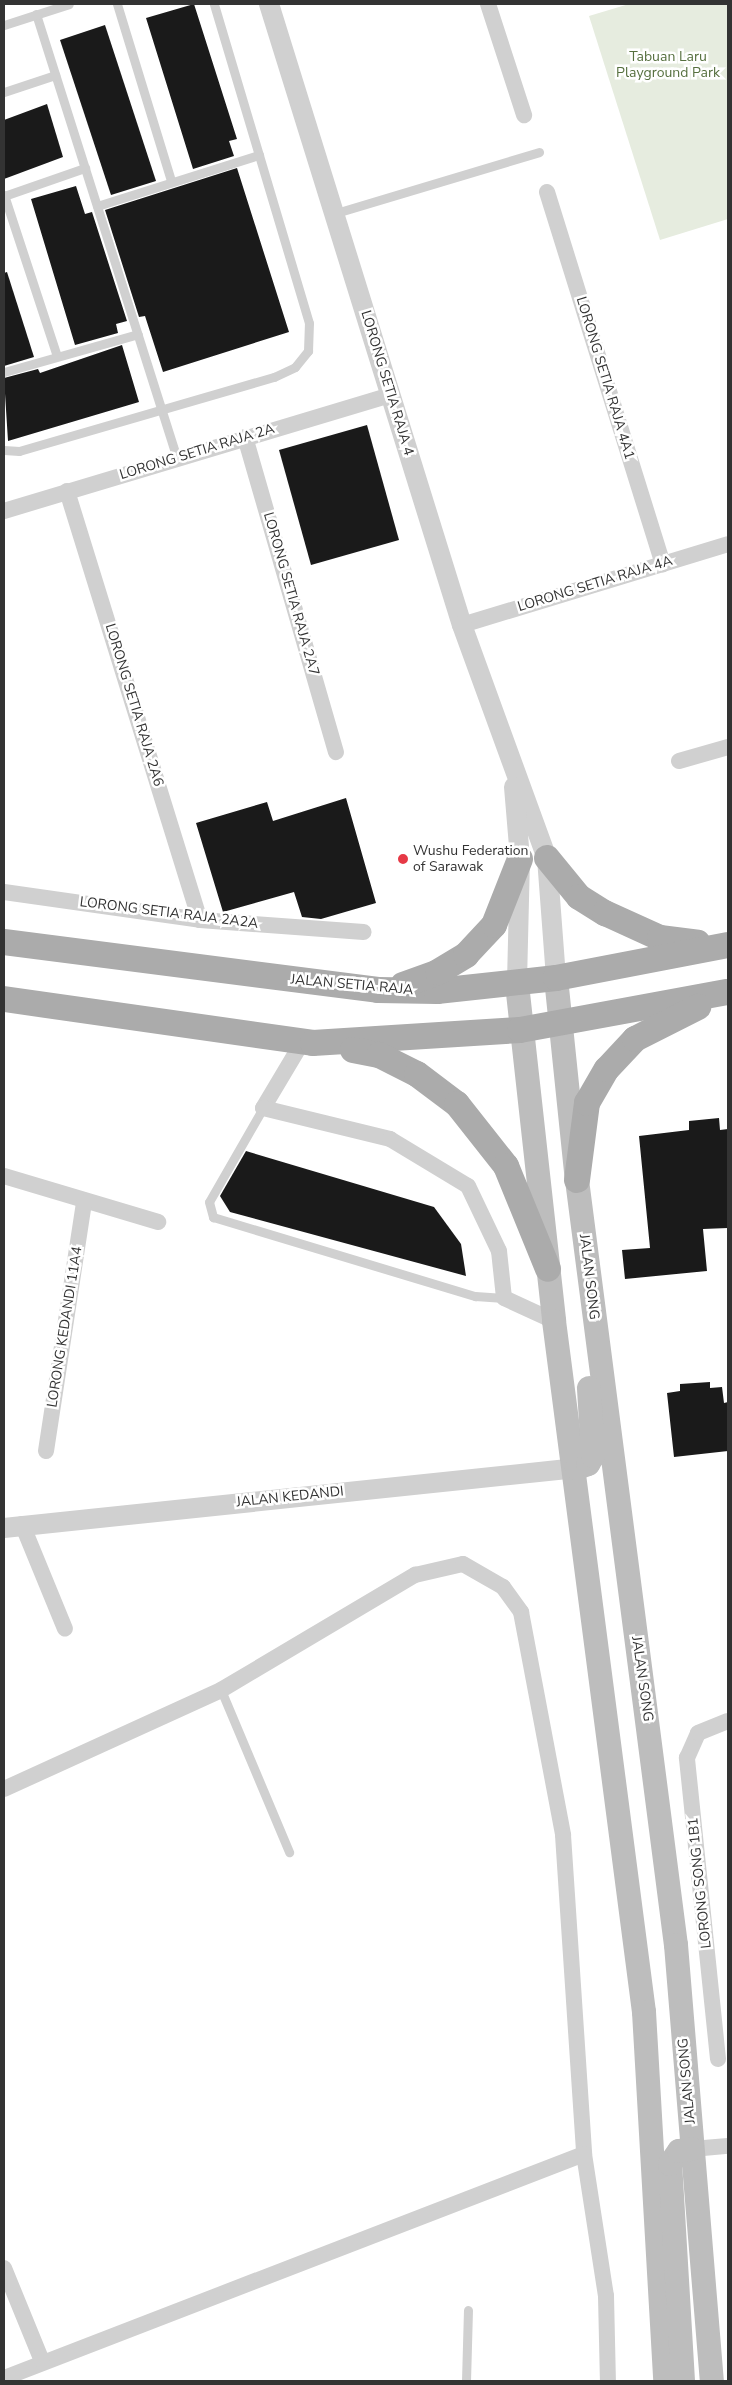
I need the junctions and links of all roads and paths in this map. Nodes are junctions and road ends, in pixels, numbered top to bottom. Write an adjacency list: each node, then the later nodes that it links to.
1 (69, 4): 6 (lane)
2 (117, 4): 14 (lane)
3 (214, 4): 12 (lane)
4 (269, 4): 18 (street, LORONG SETIA RAJA 4)
5 (488, 4): 10 (street)
6 (36, 14): 7 (lane); 8 (lane)
7 (4, 25)
8 (55, 75): 9 (lane); 13 (lane)
9 (4, 92)
10 (524, 115)
11 (539, 152): 18 (lane)
12 (259, 155): 14 (lane); 23 (lane)
13 (85, 168): 16 (lane); 17 (lane)
14 (171, 181): 17 (lane)
15 (547, 192): 30 (street, LORONG SETIA RAJA 4A1)
16 (4, 195): 20 (lane)
17 (97, 206): 19 (lane)
18 (336, 213): 22 (street, LORONG SETIA RAJA 4)
19 (138, 334): 20 (lane); 23 (lane)
20 (57, 356): 21 (lane)
21 (4, 372)
22 (391, 395): 24 (street, LORONG SETIA RAJA 2A); 31 (street, LORONG SETIA RAJA 4)
23 (161, 410): 25 (lane); 26 (lane)
24 (245, 437): 26 (street, LORONG SETIA RAJA 2A); 33 (street, LORONG SETIA RAJA 2A7)
25 (4, 450)
26 (176, 456): 27 (street, LORONG SETIA RAJA 2A)
27 (67, 491): 28 (street, LORONG SETIA RAJA 2A); 39 (street, LORONG SETIA RAJA 2A6)
28 (4, 511)
29 (728, 545): 30 (street, LORONG SETIA RAJA 4A)
30 (662, 564): 31 (street, LORONG SETIA RAJA 4A)
31 (462, 625): 34 (street, LORONG SETIA RAJA 4)
32 (728, 747): 35 (street)
33 (336, 752)
34 (511, 760): 36 (street, LORONG SETIA RAJA 4); 37 (street, LORONG SETIA RAJA 4)
35 (679, 761)
36 (547, 858): 42 (main road); 43 (street, LORONG SETIA RAJA 4)
37 (520, 860): 44 (street, LORONG SETIA RAJA 4); 45 (main road)
38 (4, 892): 39 (street, LORONG SETIA RAJA 2A2A)
39 (200, 920): 40 (street, LORONG SETIA RAJA 2A2A)
40 (364, 932)
41 (4, 942): 45 (main road, JALAN SETIA RAJA)
42 (728, 945): 43 (main road, JALAN SETIA RAJA)
43 (556, 978): 44 (main road, JALAN SETIA RAJA); 48 (main road, JALAN SONG)
44 (517, 984): 45 (main road, JALAN SETIA RAJA); 49 (main road)
45 (378, 990)
46 (728, 993): 48 (main road); 53 (main road)
47 (4, 999): 50 (main road)
48 (562, 1023): 49 (main road); 53 (main road, JALAN SONG)
49 (520, 1030): 50 (main road); 56 (main road)
50 (308, 1042): 51 (street); 56 (main road)
51 (263, 1108): 57 (street); 57 (lane)
52 (4, 1176): 54 (street)
53 (577, 1180): 58 (main road, JALAN SONG)
54 (84, 1202): 55 (street); 60 (street, LORONG KEDANDI 11A4)
55 (158, 1222)
56 (548, 1269): 59 (main road)
57 (504, 1298): 59 (street)
58 (593, 1304): 61 (main road); 70 (main road, JALAN SONG)
59 (554, 1321): 61 (main road)
60 (46, 1451)
61 (577, 1468): 62 (street, JALAN KEDANDI); 79 (main road)
62 (13, 1526): 63 (street)
63 (64, 1629)
64 (221, 1690): 66 (street); 67 (lane); 71 (street)
65 (723, 1721): 68 (street, LORONG SONG 1B1)
66 (4, 1789)
67 (289, 1852)
68 (718, 2059)
69 (728, 2146): 70 (street)
70 (692, 2149): 80 (main road); 81 (main road, JALAN SONG)
71 (584, 2154): 74 (street); 78 (street)
72 (4, 2268): 74 (street)
73 (468, 2310): 77 (lane)
74 (42, 2361): 75 (street)
75 (22, 2376): 76 (street)
76 (4, 2378)
77 (466, 2381)
78 (608, 2381)
79 (665, 2381)
80 (683, 2381)
81 (712, 2381)

